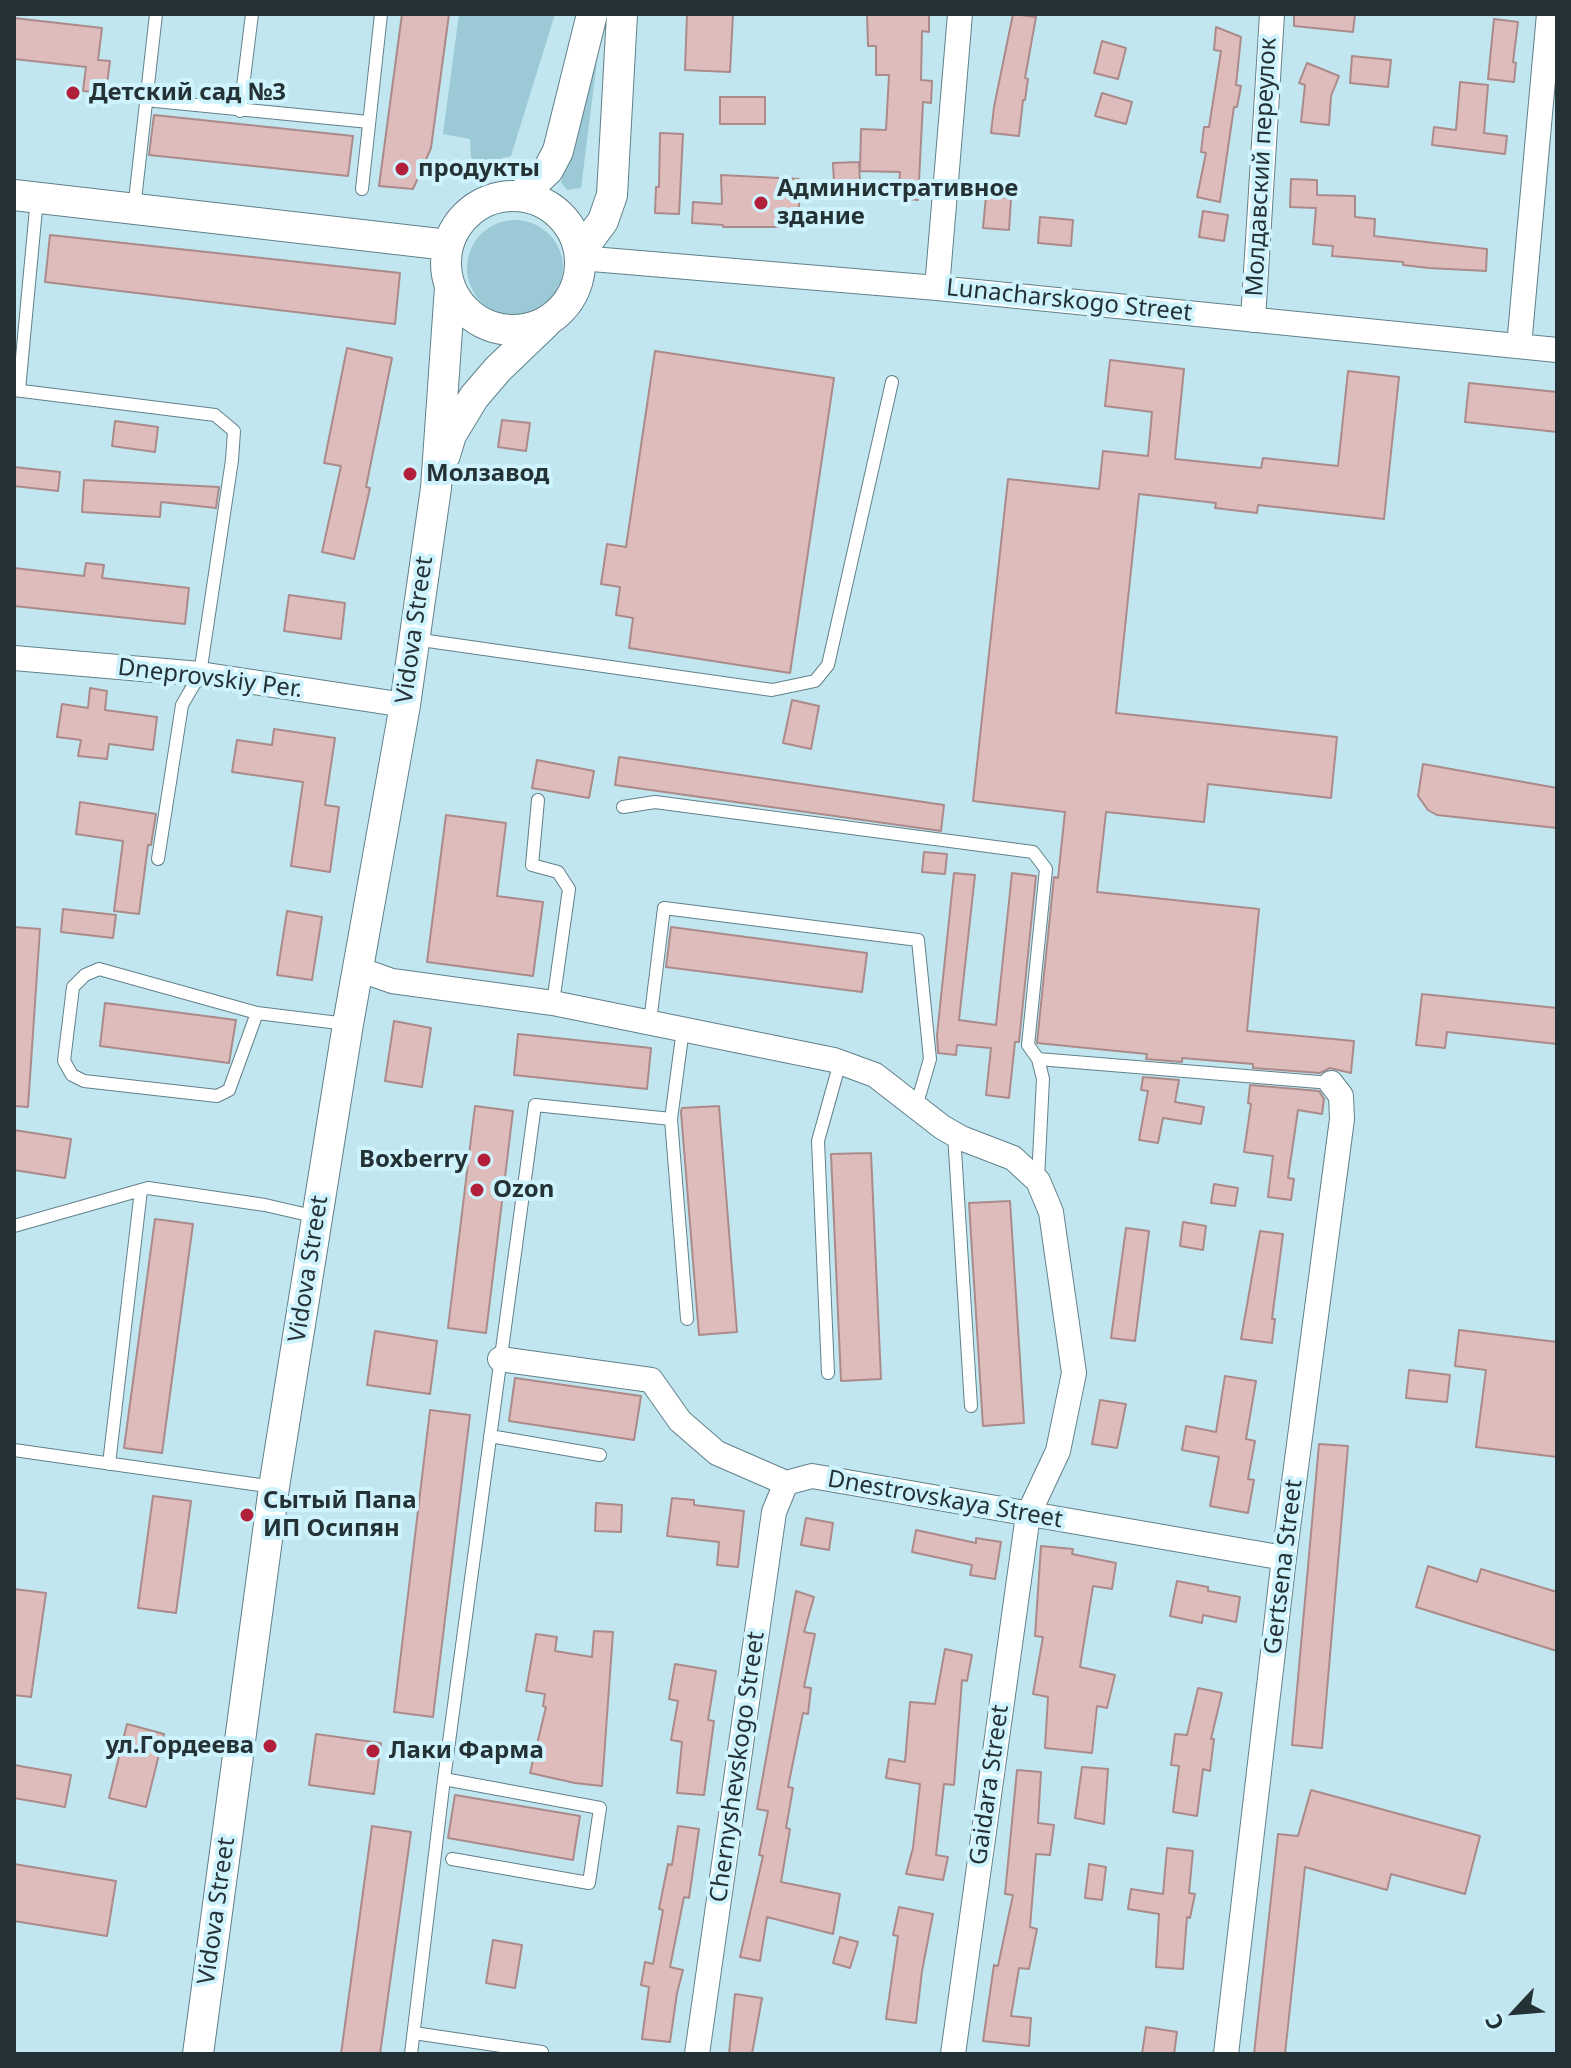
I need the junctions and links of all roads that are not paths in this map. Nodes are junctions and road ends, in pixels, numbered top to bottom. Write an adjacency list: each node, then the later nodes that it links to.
1 (156, 14): 9 (lane)
2 (252, 14): 10 (lane)
3 (381, 14): 11 (lane)
4 (592, 14): 13 (street)
5 (622, 14): 17 (street)
6 (960, 14): 19 (street)
7 (1272, 14): 20 (street, Молдавский переулок)
8 (1549, 14): 22 (street)
9 (145, 100): 10 (lane); 15 (lane)
10 (240, 111): 11 (lane)
11 (369, 122): 12 (lane)
12 (362, 189)
13 (520, 196): 16 (street); 17 (street)
14 (25, 197): 15 (street); 25 (lane)
15 (134, 209): 16 (street)
16 (448, 245): 18 (street)
17 (580, 255): 19 (street, Lunacharskogo Street); 21 (street)
18 (450, 287): 21 (street); 26 (street)
19 (937, 288): 20 (street, Lunacharskogo Street)
20 (1253, 320): 22 (street, Lunacharskogo Street)
21 (548, 322): 26 (street)
22 (1519, 346): 23 (street, Lunacharskogo Street)
23 (1557, 350)
24 (892, 382): 27 (lane)
25 (17, 390): 29 (lane)
26 (436, 488): 27 (street, Vidova Street)
27 (413, 639): 30 (street, Vidova Street)
28 (14, 658): 29 (street, Dneprovskiy Per.)
29 (200, 674): 30 (street, Dneprovskiy Per.); 33 (lane)
30 (405, 705): 34 (street, Vidova Street)
31 (538, 800): 35 (lane)
32 (623, 807): 40 (lane)
33 (158, 859)
34 (358, 969): 35 (street); 38 (street, Vidova Street)
35 (553, 1003): 37 (street)
36 (257, 1013): 36 (lane); 38 (lane)
37 (650, 1022): 39 (street); 43 (lane)
38 (348, 1024): 48 (street, Vidova Street)
39 (683, 1029): 41 (street); 44 (lane)
40 (1038, 1059): 42 (lane); 46 (lane)
41 (840, 1062): 43 (street); 52 (lane)
42 (1331, 1083): 61 (street, Gertsena Street)
43 (916, 1107): 45 (street)
44 (671, 1119): 50 (lane); 51 (lane)
45 (954, 1134): 46 (street); 53 (lane)
46 (1038, 1181): 60 (street, Gaidara Street)
47 (141, 1190): 48 (lane); 49 (lane); 57 (lane)
48 (317, 1217): 59 (street, Vidova Street)
49 (14, 1226)
50 (687, 1319)
51 (500, 1359): 54 (lane); 58 (street)
52 (828, 1373)
53 (971, 1406)
54 (490, 1436): 56 (lane); 62 (lane)
55 (14, 1450): 57 (lane)
56 (600, 1455)
57 (109, 1464): 59 (lane)
58 (786, 1483): 60 (street, Dnestrovskaya Street); 68 (street, Chernyshevskogo Street)
59 (274, 1487): 66 (street, Vidova Street)
60 (1028, 1515): 61 (street, Dnestrovskaya Street); 69 (street, Gaidara Street)
61 (1284, 1558): 70 (street, Gertsena Street)
62 (444, 1779): 63 (lane); 64 (lane)
63 (452, 1859)
64 (414, 2033): 65 (lane); 67 (lane)
65 (542, 2052)
66 (198, 2054)
67 (411, 2054)
68 (697, 2054)
69 (953, 2054)
70 (1226, 2054)

